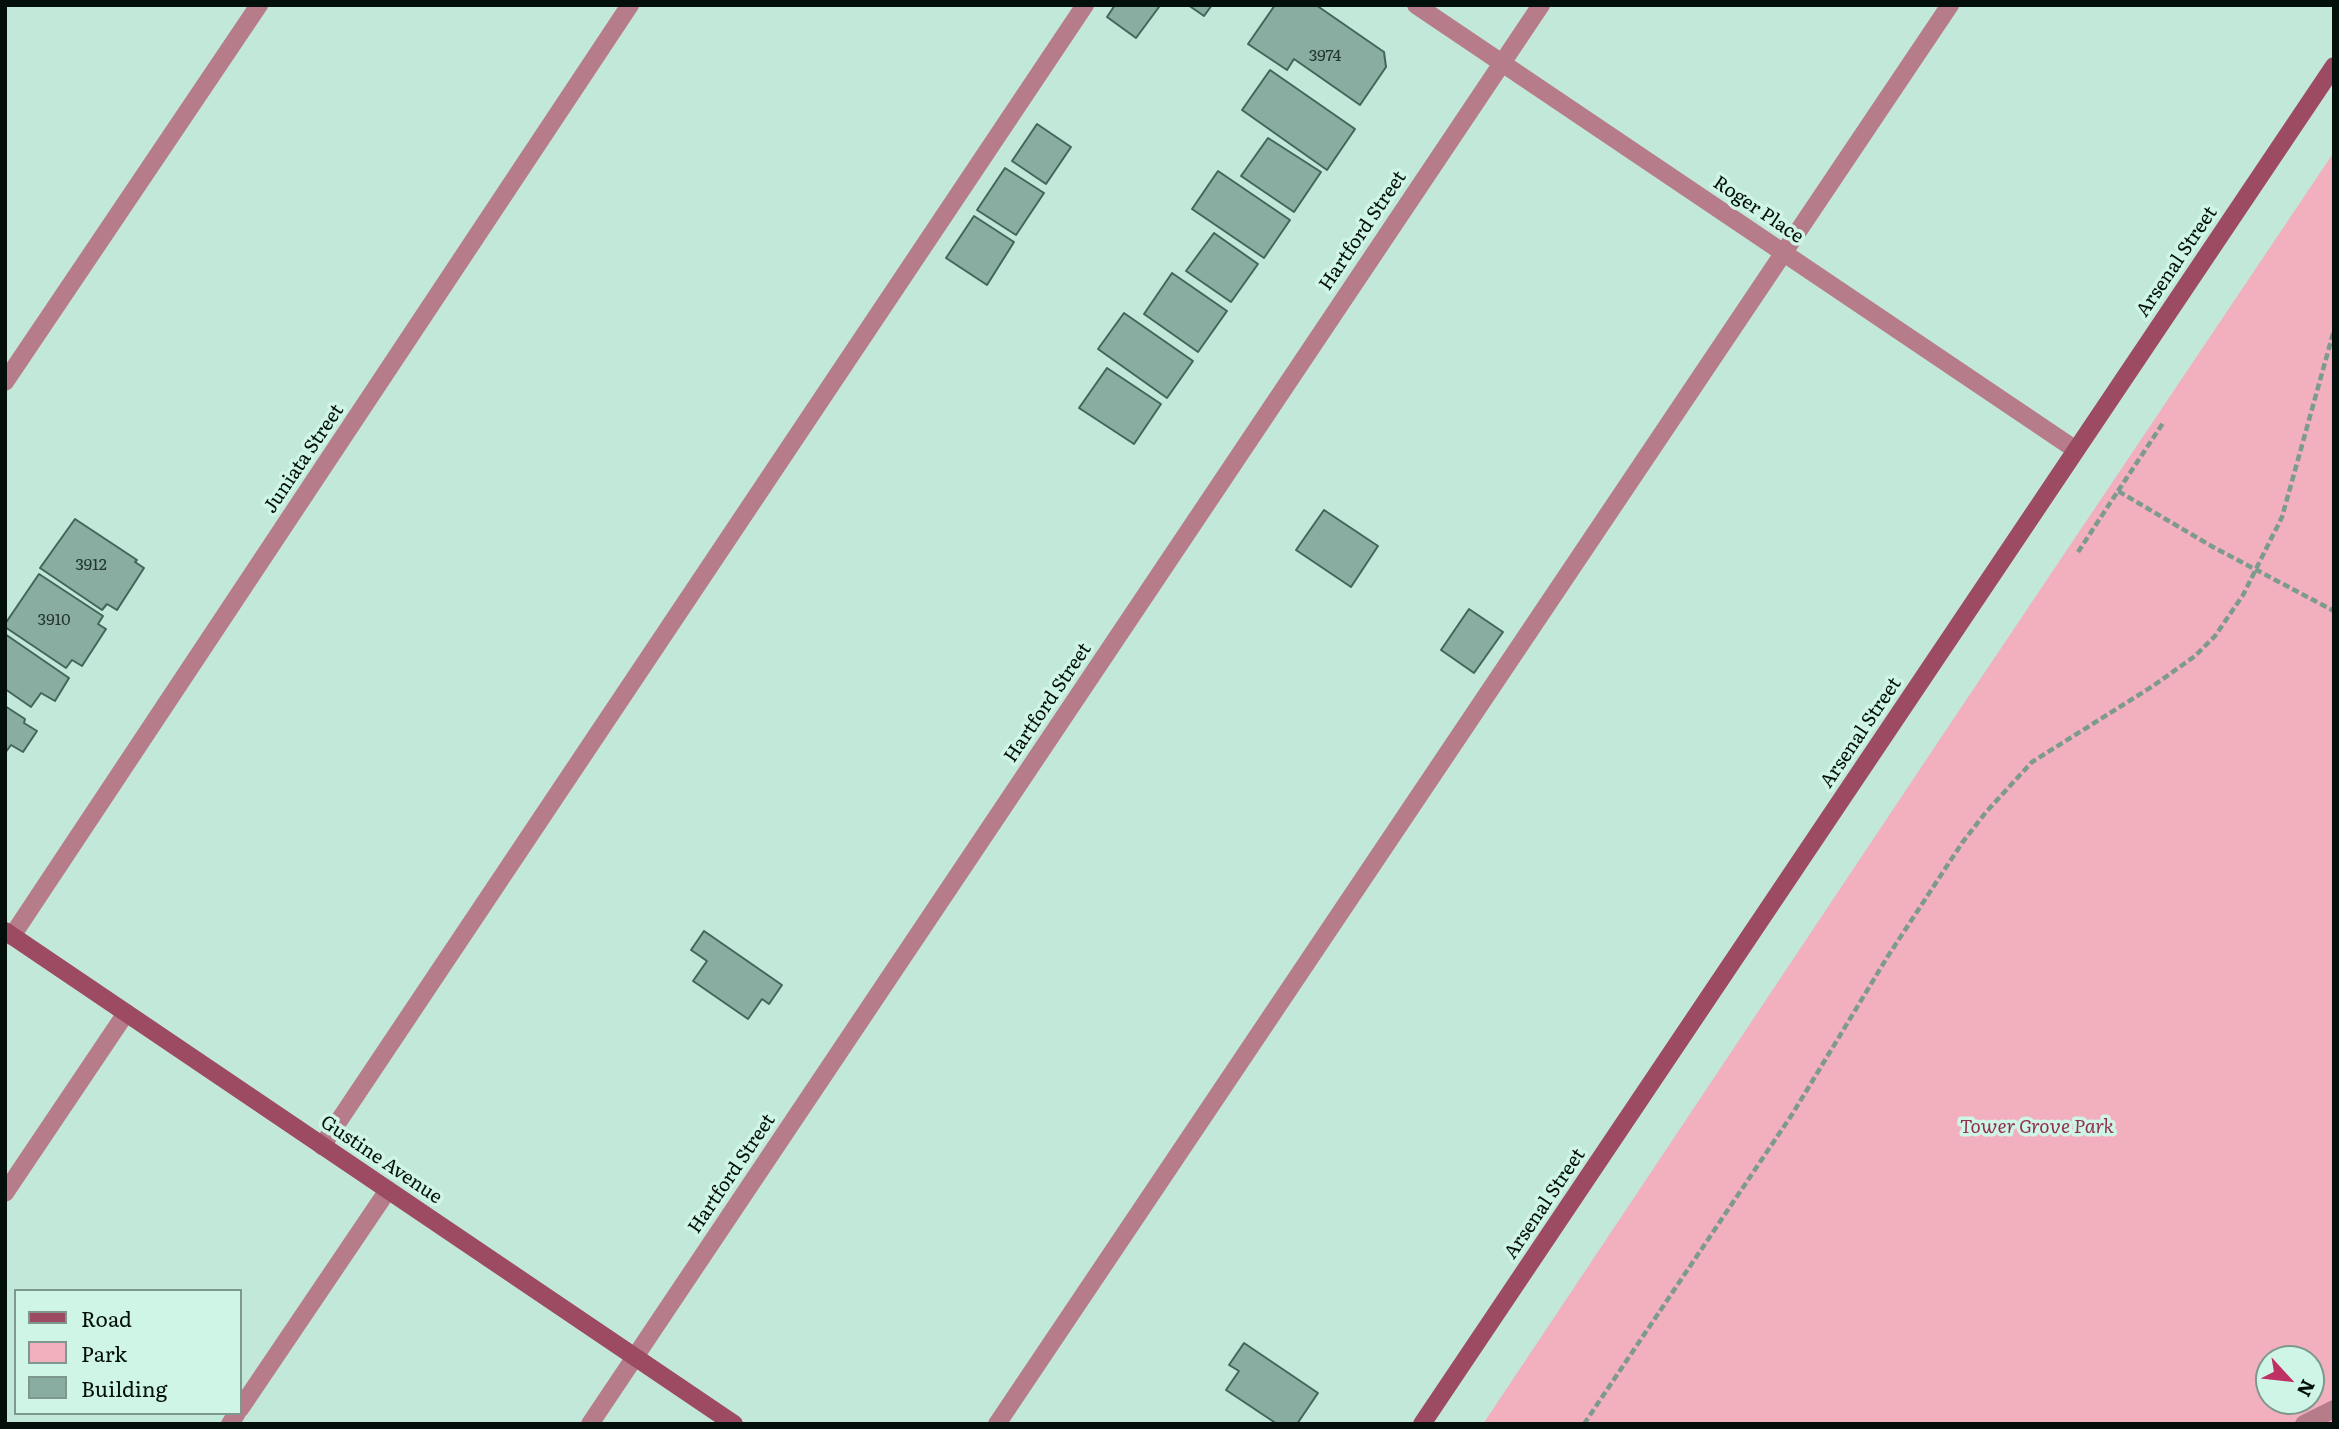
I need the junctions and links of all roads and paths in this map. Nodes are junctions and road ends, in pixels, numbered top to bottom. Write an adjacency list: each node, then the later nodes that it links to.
1 (259, 5): 11 (street)
2 (630, 5): 18 (street, Juniata Street)
3 (1085, 5): 20 (street)
4 (1416, 5): 7 (street, Roger Place)
5 (1541, 5): 7 (street, Hartford Street)
6 (1951, 5): 9 (street)
7 (1502, 64): 9 (street, Roger Place); 23 (street, Hartford Street)
8 (2334, 66): 13 (main road, Arsenal Street)
9 (1785, 254): 13 (street, Roger Place); 28 (street)
10 (2334, 330): 16 (path)
11 (5, 382)
12 (2163, 424): 14 (path)
13 (2076, 450): 29 (main road, Arsenal Street)
14 (2118, 491): 15 (path); 16 (path)
15 (2078, 552)
16 (2256, 569): 17 (path); 30 (path)
17 (2334, 611)
18 (9, 934): 19 (main road, Gustine Avenue)
19 (126, 1013): 20 (main road, Gustine Avenue); 22 (street)
20 (322, 1146): 21 (main road, Gustine Avenue)
21 (388, 1190): 23 (main road, Gustine Avenue); 24 (street)
22 (5, 1193)
23 (635, 1356): 26 (street, Hartford Street); 27 (main road, Gustine Avenue)
24 (242, 1406)
25 (2334, 1409): 31 (street)
26 (590, 1424)
27 (734, 1424)
28 (997, 1424)
29 (1422, 1424)
30 (1584, 1424)
31 (2304, 1424)

